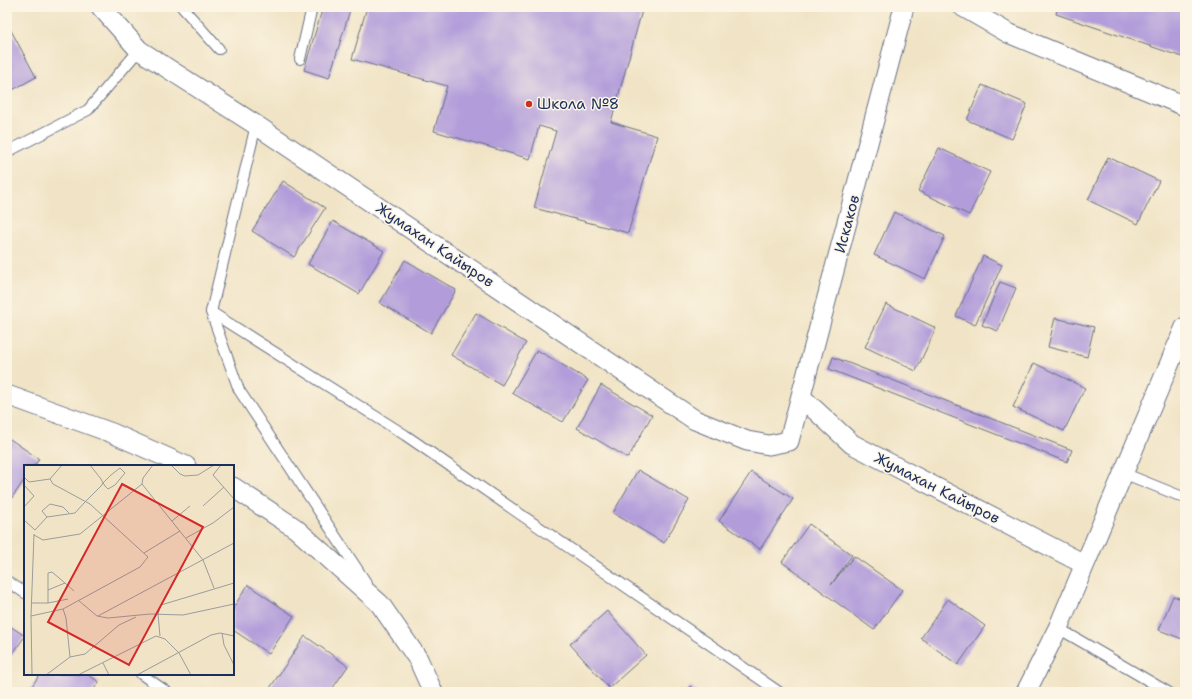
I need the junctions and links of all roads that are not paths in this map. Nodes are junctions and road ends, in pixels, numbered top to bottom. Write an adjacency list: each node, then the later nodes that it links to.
1 (101, 7): 6 (street, Жумахан Кайыров)
2 (182, 7): 7 (lane)
3 (312, 7): 8 (lane)
4 (904, 7): 15 (street, Искаков)
5 (963, 7): 9 (street)
6 (139, 50): 10 (street, Жумахан Кайыров); 11 (lane)
7 (219, 50)
8 (300, 59)
9 (1185, 106)
10 (256, 125): 12 (lane); 16 (street, Жумахан Кайыров)
11 (7, 152)
12 (211, 312): 24 (lane); 29 (lane)
13 (1185, 327): 18 (street)
14 (7, 396): 17 (street)
15 (802, 397): 16 (street, Искаков); 21 (street, Жумахан Кайыров)
16 (789, 441)
17 (184, 465)
18 (1122, 473): 20 (lane); 21 (street)
19 (234, 488): 24 (street)
20 (1185, 498)
21 (1084, 564): 25 (street)
22 (7, 581): 23 (lane)
23 (24, 593)
24 (380, 604): 28 (street)
25 (1058, 628): 30 (street); 31 (lane)
26 (142, 675): 27 (lane)
27 (167, 692)
28 (433, 692)
29 (779, 692)
30 (1026, 692)
31 (1168, 692)

